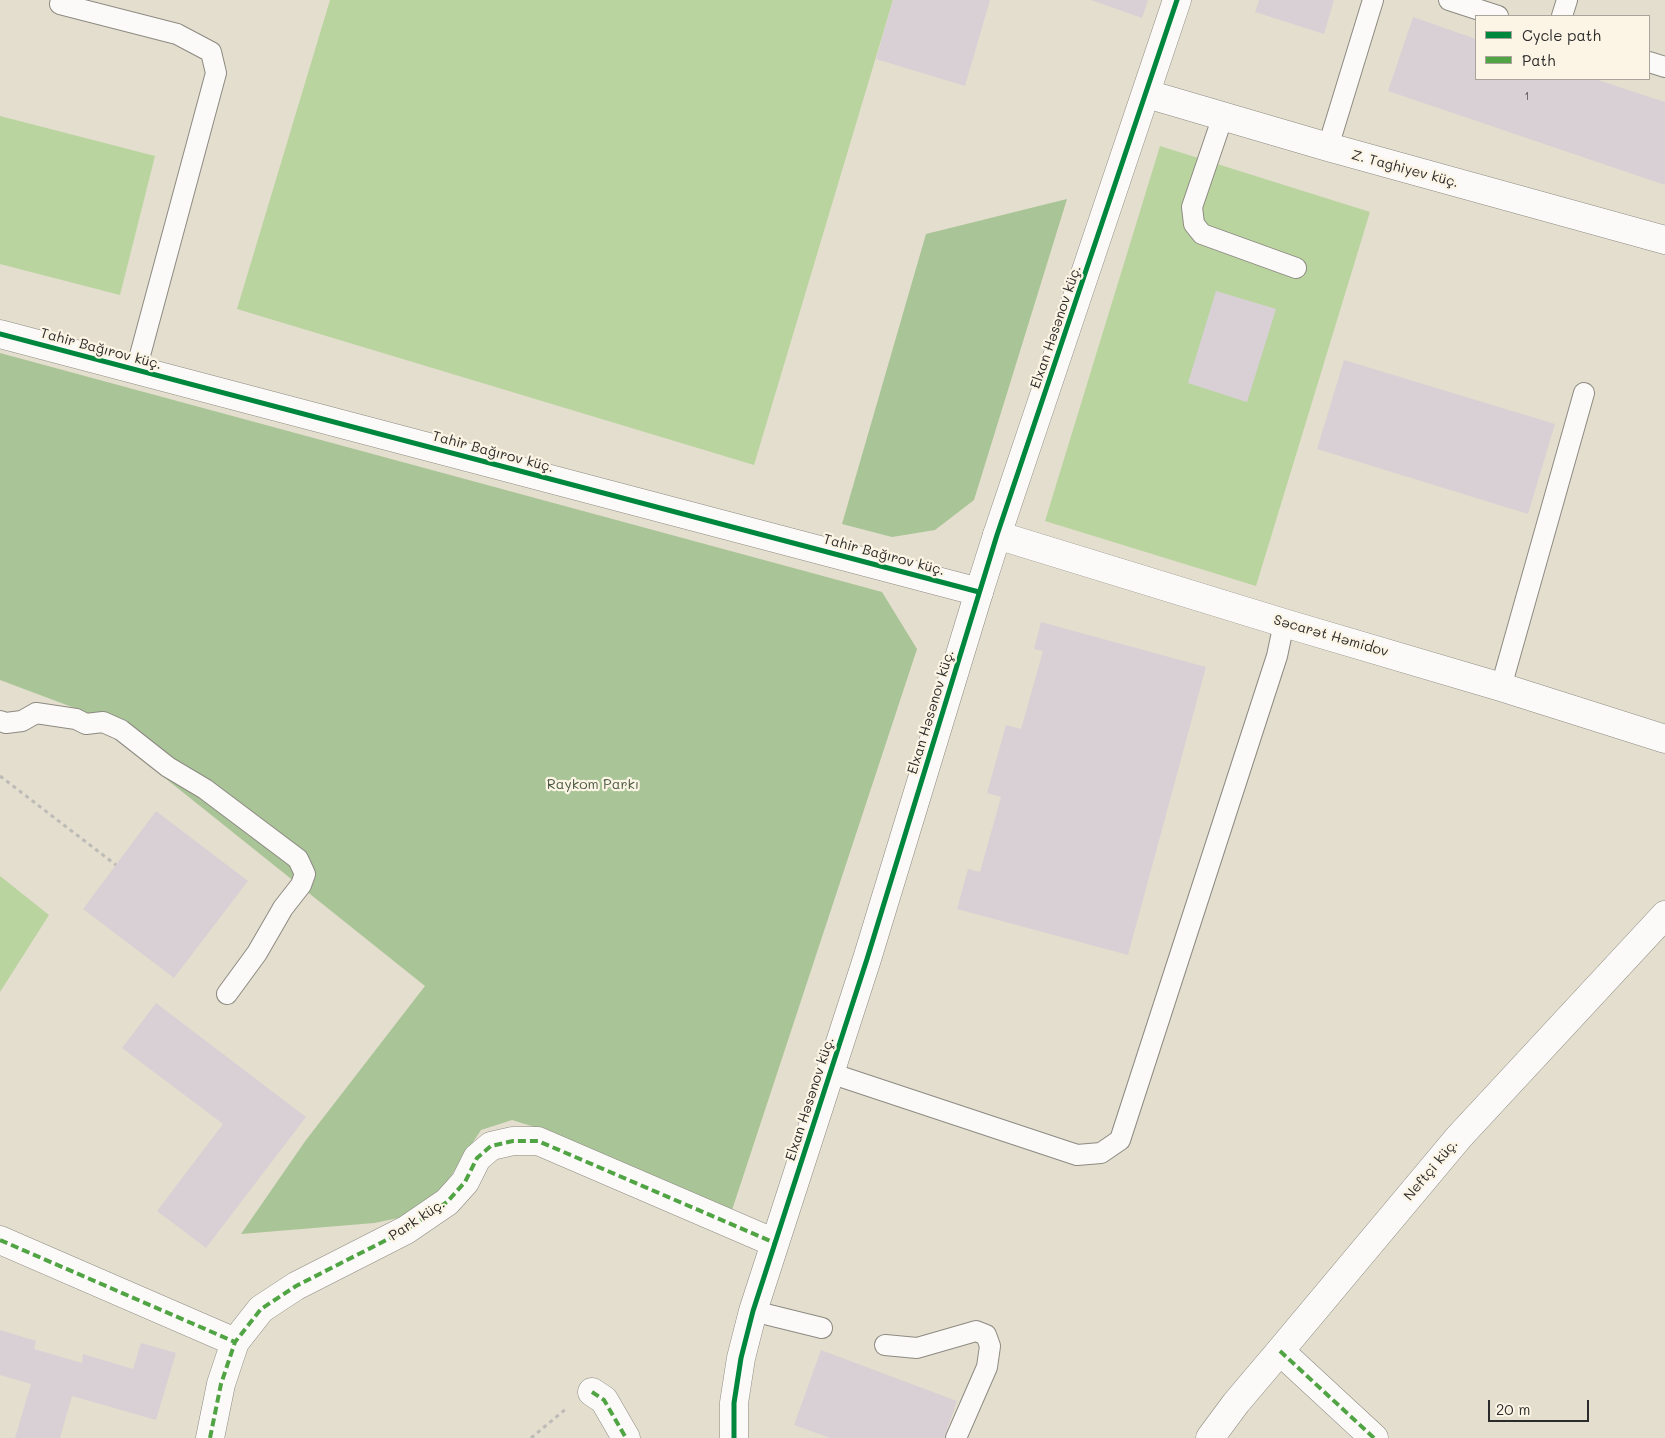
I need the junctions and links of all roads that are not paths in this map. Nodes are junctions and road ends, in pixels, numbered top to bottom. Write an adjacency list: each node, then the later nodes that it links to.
1 (1177, 0): 10 (street, Elxan Həsənov küç.)
2 (1373, 0): 12 (lane)
3 (1449, 0): 6 (lane)
4 (1567, 0): 7 (lane)
5 (60, 4): 16 (lane)
6 (1495, 15)
7 (1562, 15)
8 (1650, 62): 9 (lane)
9 (1665, 67)
10 (1147, 94): 11 (street, Z. Taghiyev küç.); 18 (street, Elxan Həsənov küç.)
11 (1224, 116): 12 (street, Z. Taghiyev küç.); 14 (lane)
12 (1328, 147): 13 (street, Z. Taghiyev küç.)
13 (1665, 240)
14 (1296, 268)
15 (0, 334): 16 (street, Tahir Bağırov küç.)
16 (136, 370): 19 (street, Tahir Bağırov küç.)
17 (1584, 393): 21 (lane)
18 (997, 535): 19 (street, Elxan Həsənov küç.); 20 (street, Səcarət Həmidov)
19 (980, 592): 26 (street, Elxan Həsənov küç.)
20 (1284, 623): 21 (street, Səcarət Həmidov); 26 (lane)
21 (1501, 686): 23 (street, Səcarət Həmidov)
22 (0, 721): 25 (lane)
23 (1665, 739)
24 (1665, 914): 33 (street, Neftçi küç.)
25 (227, 994)
26 (830, 1073): 28 (street, Elxan Həsənov küç.)
27 (0, 1240): 31 (street)
28 (775, 1243): 29 (street, Elxan Həsənov küç.); 31 (street, Park küç.)
29 (753, 1311): 30 (lane); 37 (street, Elxan Həsənov küç.)
30 (822, 1328)
31 (235, 1342): 35 (street, Park küç.)
32 (885, 1345): 38 (lane)
33 (1280, 1350): 39 (street, Neftçi küç.); 40 (street)
34 (592, 1392): 36 (street)
35 (210, 1438)
36 (626, 1438)
37 (734, 1438)
38 (956, 1438)
39 (1210, 1438)
40 (1374, 1438)

